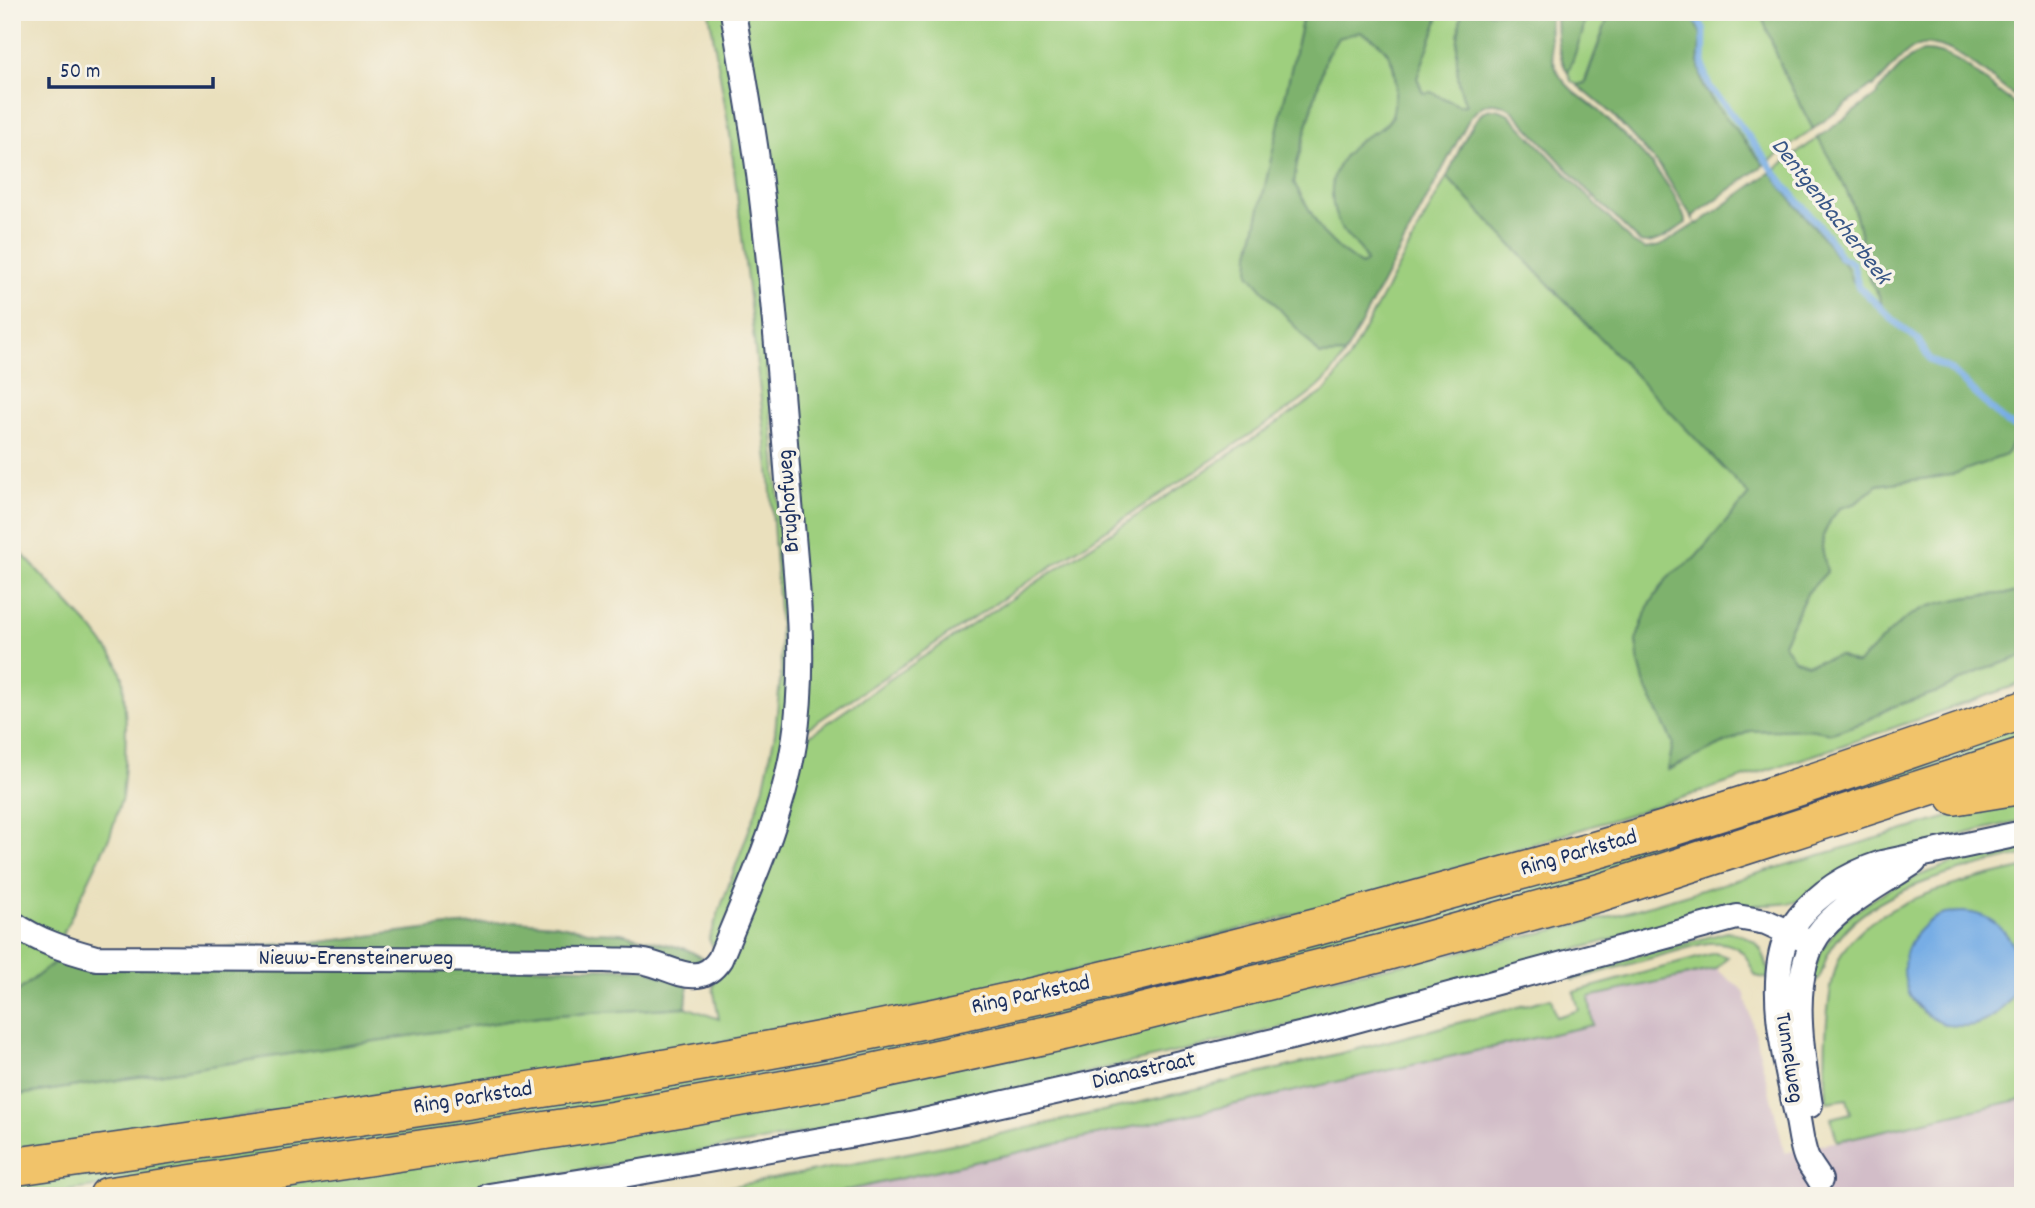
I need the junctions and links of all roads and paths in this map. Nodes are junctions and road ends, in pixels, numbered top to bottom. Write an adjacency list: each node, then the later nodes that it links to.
1 (733, 12): 11 (street, Brughofweg)
2 (2023, 710): 12 (highway, Ring Parkstad)
3 (2023, 756): 5 (highway, Ring Parkstad)
4 (2023, 785): 5 (highway)
5 (1853, 812): 14 (highway, Ring Parkstad)
6 (2023, 833): 7 (street)
7 (1925, 855): 9 (street); 10 (street)
8 (12, 923): 11 (street, Nieuw-Erensteinerweg)
9 (1787, 933): 10 (street, Dianastraat); 13 (street, Tunnelweg); 15 (street, Dianastraat)
10 (1812, 943): 13 (street, Tunnelweg)
11 (705, 974)
12 (12, 1167)
13 (1822, 1188)
14 (108, 1196)
15 (489, 1196)

